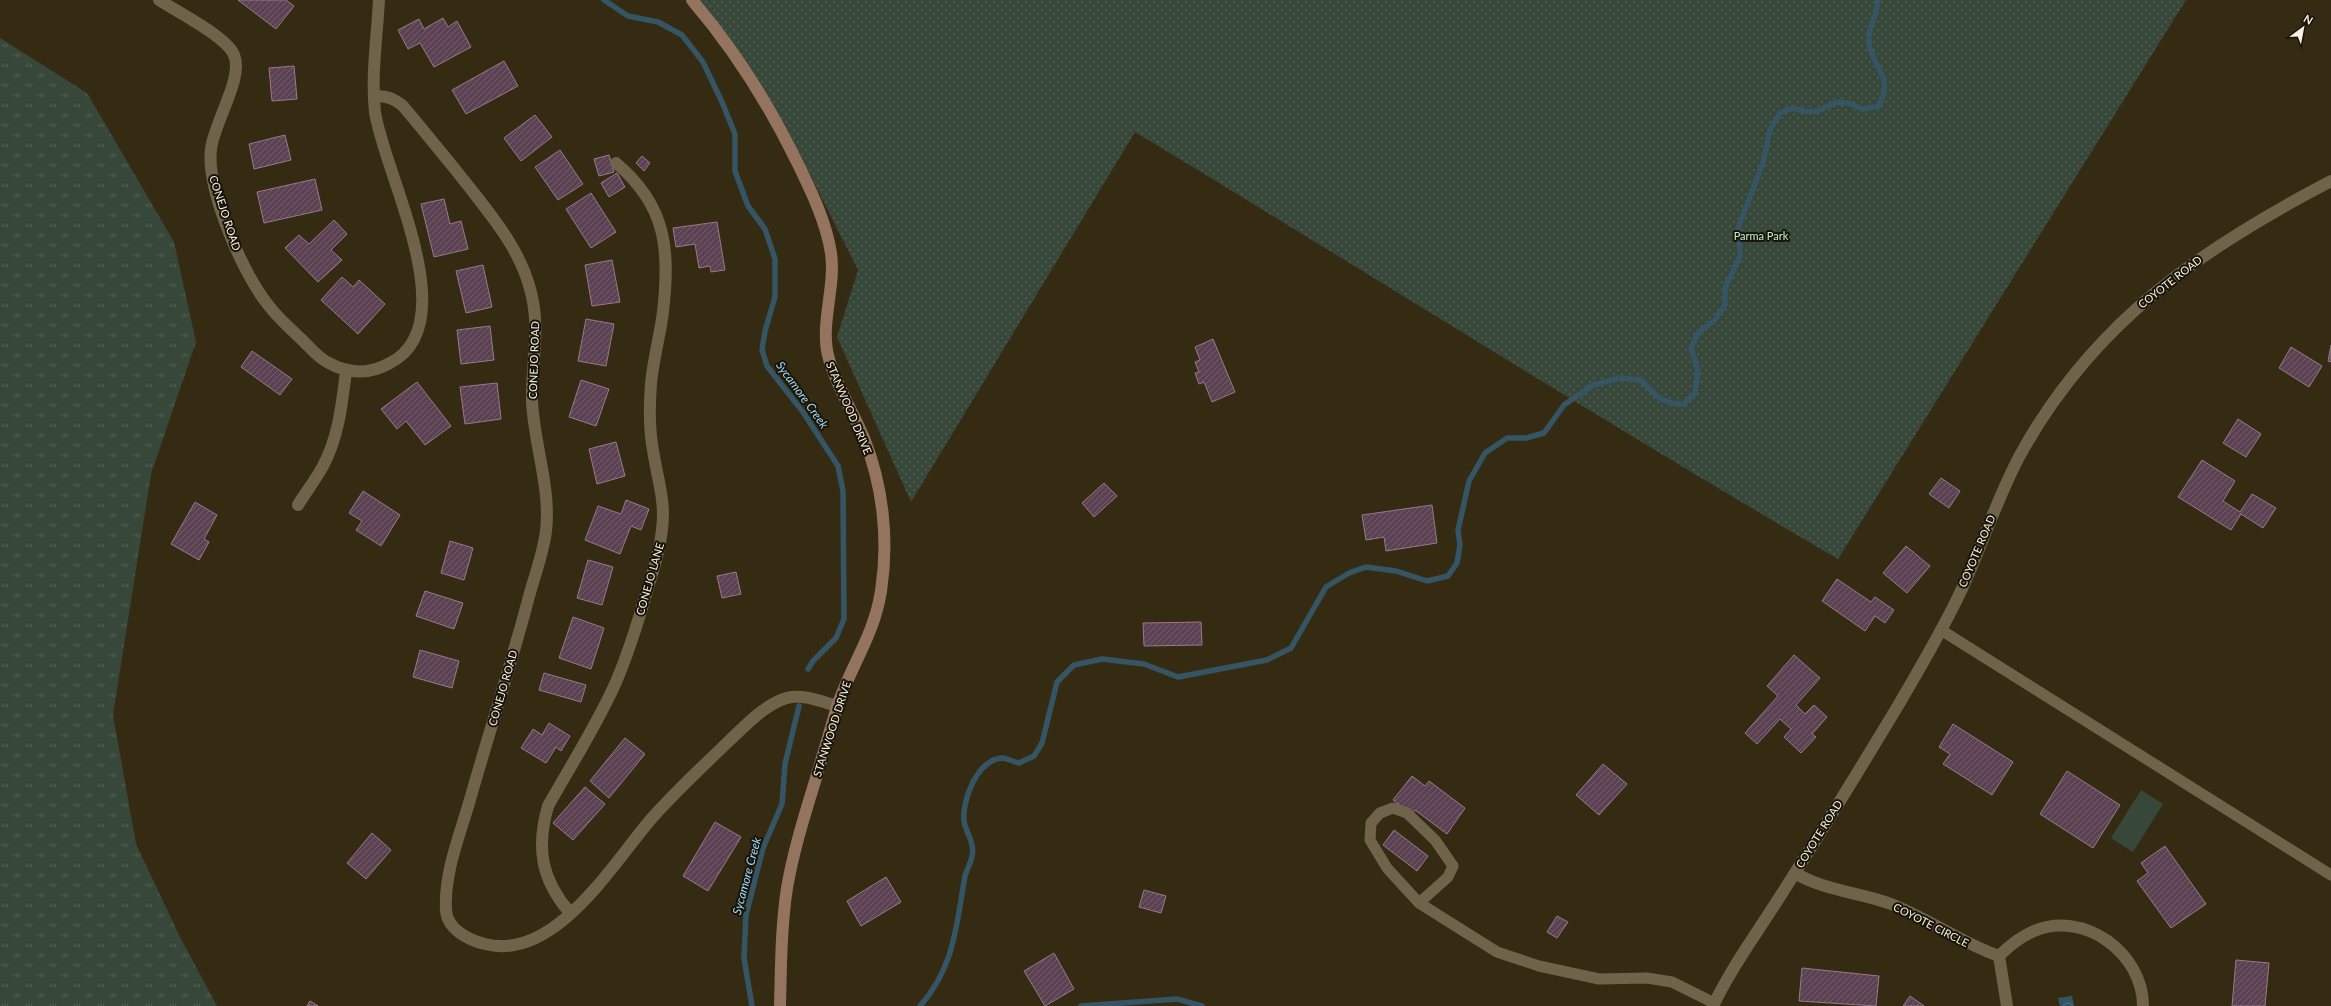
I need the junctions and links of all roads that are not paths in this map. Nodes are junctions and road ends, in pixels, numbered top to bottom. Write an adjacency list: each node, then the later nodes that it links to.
1 (159, 0): 7 (street, CONEJO ROAD)
2 (378, 0): 4 (street)
3 (692, 0): 10 (main road, STANWOOD DRIVE)
4 (374, 96): 7 (street, CONEJO ROAD); 14 (street, CONEJO ROAD)
5 (616, 163): 14 (street, CONEJO LANE)
6 (2331, 181): 9 (street, COYOTE ROAD)
7 (346, 371): 8 (street)
8 (298, 505)
9 (1941, 630): 11 (street, COYOTE ROAD); 12 (lane)
10 (838, 706): 14 (street, CONEJO ROAD); 17 (main road, STANWOOD DRIVE)
11 (1795, 873): 15 (street, COYOTE CIRCLE); 16 (street, COYOTE ROAD)
12 (2331, 875)
13 (1419, 903): 13 (lane); 16 (lane)
14 (570, 913)
15 (1998, 956): 18 (street); 19 (street)
16 (1714, 1004)
17 (780, 1006)
18 (2007, 1006)
19 (2143, 1006)

